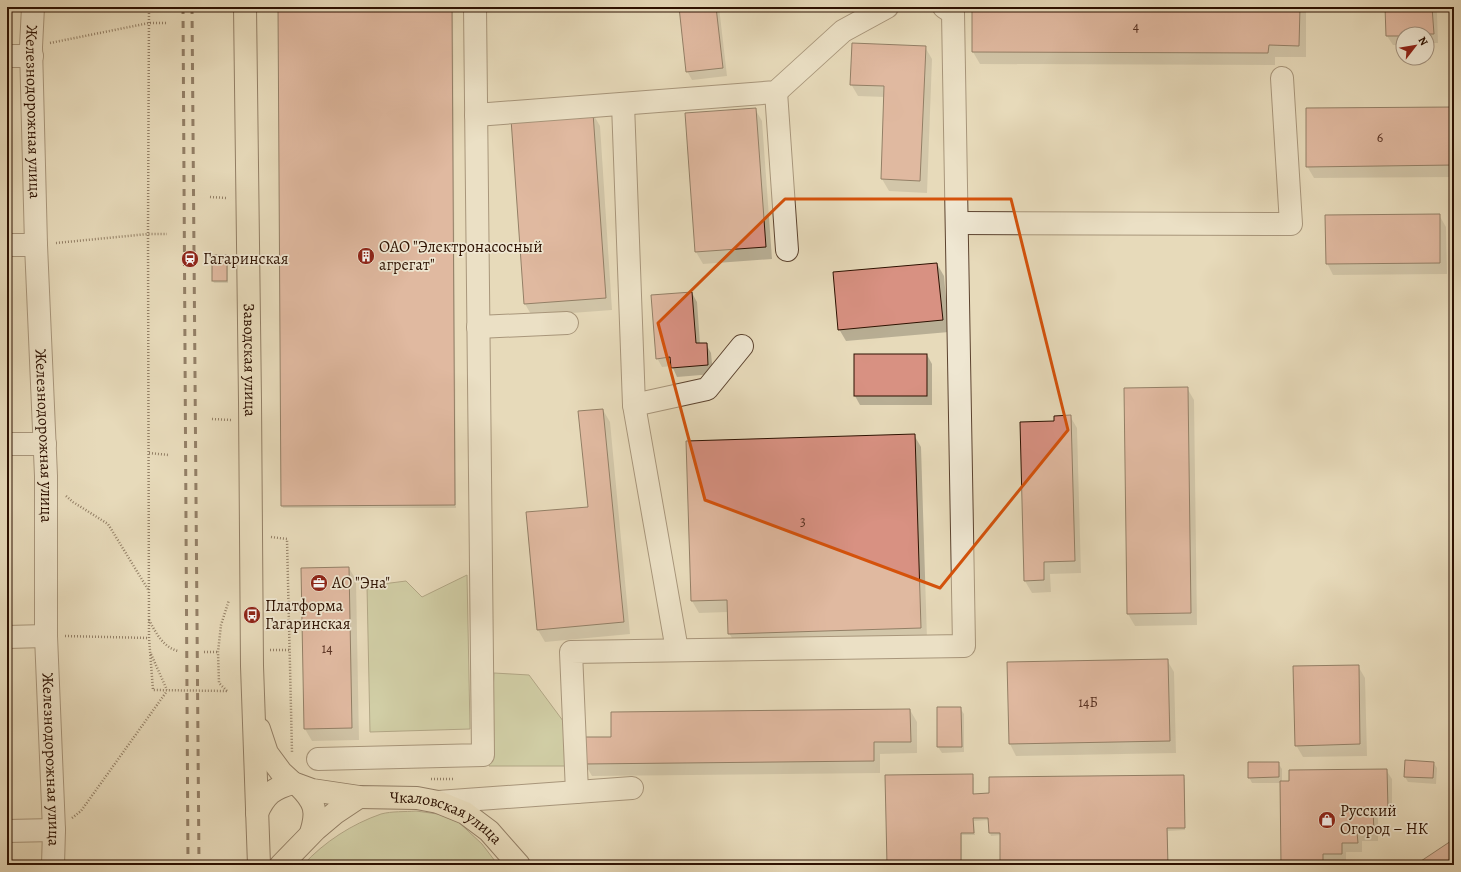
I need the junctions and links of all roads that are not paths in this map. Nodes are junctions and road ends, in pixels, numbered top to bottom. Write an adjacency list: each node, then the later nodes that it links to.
1 (33, 7): 6 (street, Железнодорожная улица)
2 (245, 7): 25 (main road, Заводская улица)
3 (475, 7): 11 (street)
4 (887, 7): 9 (street)
5 (944, 7): 12 (street)
6 (31, 52): 7 (street); 14 (street, Железнодорожная улица)
7 (7, 56)
8 (1282, 78): 12 (street)
9 (776, 92): 10 (street); 15 (street)
10 (623, 104): 11 (street); 19 (street)
11 (476, 115): 17 (street)
12 (958, 223): 24 (street)
13 (7, 245): 14 (street)
14 (36, 245): 21 (street, Железнодорожная улица)
15 (787, 250)
16 (567, 323): 17 (street)
17 (478, 327): 26 (street)
18 (742, 346): 19 (street)
19 (634, 405): 24 (street)
20 (7, 444): 21 (street)
21 (45, 444): 22 (street, Железнодорожная улица)
22 (46, 636): 23 (street); 33 (street, Железнодорожная улица)
23 (7, 637)
24 (677, 650): 29 (street)
25 (253, 713): 27 (main road); 32 (main road, Заводская улица)
26 (318, 759)
27 (296, 785): 30 (main road, Чкаловская улица); 32 (main road); 35 (main road)
28 (632, 788): 29 (street)
29 (577, 792): 31 (street)
30 (360, 797): 31 (main road, Чкаловская улица); 35 (main road)
31 (438, 802): 39 (main road, Чкаловская улица)
32 (257, 816): 35 (main road); 37 (main road, Заводская улица)
33 (54, 830): 34 (street); 36 (street, Железнодорожная улица)
34 (7, 831)
35 (308, 836): 38 (main road)
36 (53, 865)
37 (259, 865)
38 (280, 865)
39 (519, 865)

